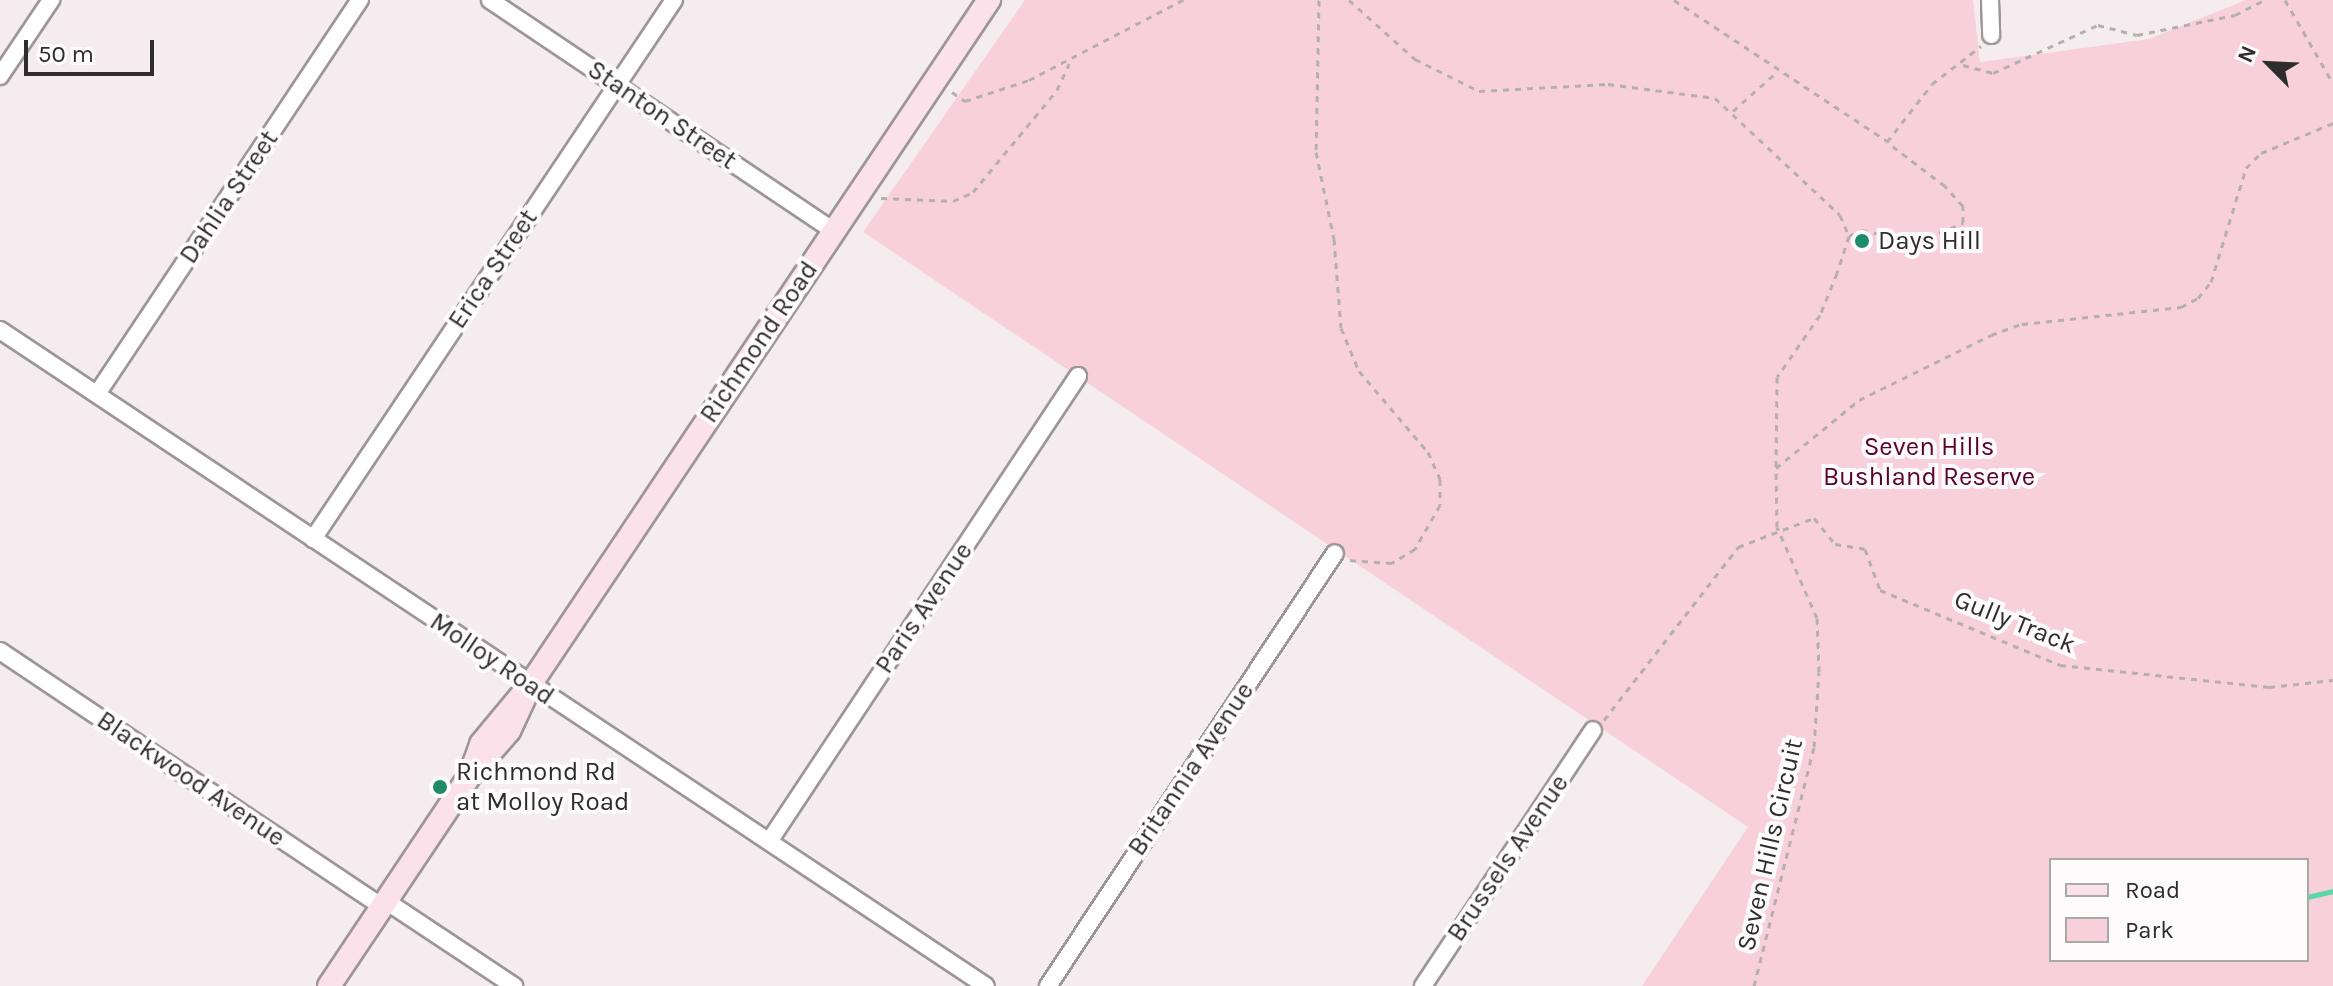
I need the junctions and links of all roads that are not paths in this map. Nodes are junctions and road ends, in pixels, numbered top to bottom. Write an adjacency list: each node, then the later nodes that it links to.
1 (51, 0): 8 (street)
2 (360, 0): 13 (street, Dahlia Street)
3 (490, 0): 9 (street, Stanton Street)
4 (674, 0): 9 (street, Erica Street)
5 (989, 0): 10 (main road, Richmond Road)
6 (1990, 0): 7 (street)
7 (1991, 35)
8 (0, 76)
9 (617, 85): 10 (street, Stanton Street); 14 (street, Erica Street)
10 (834, 231): 17 (main road, Richmond Road)
11 (0, 330): 13 (street, Molloy Road)
12 (1078, 376): 19 (street, Paris Avenue)
13 (97, 394): 14 (street, Molloy Road)
14 (313, 539): 17 (street, Molloy Road)
15 (1335, 553): 24 (street, Britannia Avenue)
16 (0, 651): 20 (street, Blackwood Avenue)
17 (530, 685): 19 (street, Molloy Road); 20 (main road, Richmond Road)
18 (1593, 730): 25 (street, Brussels Avenue)
19 (770, 840): 23 (street, Molloy Road)
20 (384, 904): 21 (main road, Richmond Road); 22 (street, Blackwood Avenue)
21 (329, 986)
22 (514, 986)
23 (986, 986)
24 (1048, 986)
25 (1423, 986)

